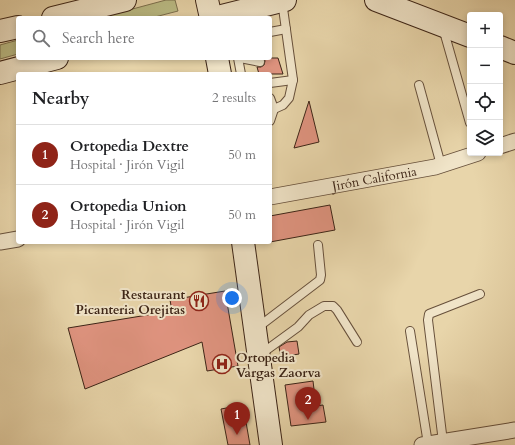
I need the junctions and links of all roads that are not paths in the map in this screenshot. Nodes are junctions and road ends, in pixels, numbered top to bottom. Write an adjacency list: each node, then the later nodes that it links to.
1 (125, 0): 7 (main road)
2 (207, 0): 8 (main road)
3 (284, 0): 6 (main road); 11 (lane)
4 (376, 0): 5 (main road)
5 (404, 6): 9 (main road)
6 (242, 15)
7 (61, 16)
8 (210, 16)
9 (442, 25): 14 (main road); 31 (lane)
10 (16, 27): 12 (main road)
11 (286, 29): 13 (lane); 25 (lane)
12 (0, 31)
13 (272, 32)
14 (467, 35)
15 (502, 48): 16 (main road)
16 (515, 53)
17 (49, 60): 24 (main road)
18 (217, 60): 22 (main road)
19 (239, 60): 23 (lane)
20 (250, 60): 21 (lane)
21 (260, 62)
22 (220, 72)
23 (241, 72)
24 (0, 73)
25 (293, 80): 26 (lane); 29 (lane)
26 (272, 83)
27 (419, 85): 35 (lane)
28 (272, 104): 29 (lane)
29 (274, 109): 30 (lane)
30 (272, 116)
31 (469, 120)
32 (515, 141): 33 (street)
33 (503, 145)
34 (469, 156): 35 (street, Jirón California)
35 (441, 165): 36 (street, Jirón California)
36 (272, 197)
37 (16, 239): 38 (street)
38 (0, 242)
39 (243, 244): 42 (main road)
40 (318, 245): 42 (lane)
41 (480, 294): 47 (lane)
42 (255, 330): 45 (main road)
43 (410, 332): 48 (lane)
44 (357, 342): 45 (lane)
45 (258, 356): 49 (main road)
46 (515, 430): 47 (street)
47 (449, 442): 48 (street)
48 (425, 444)
49 (271, 445)

